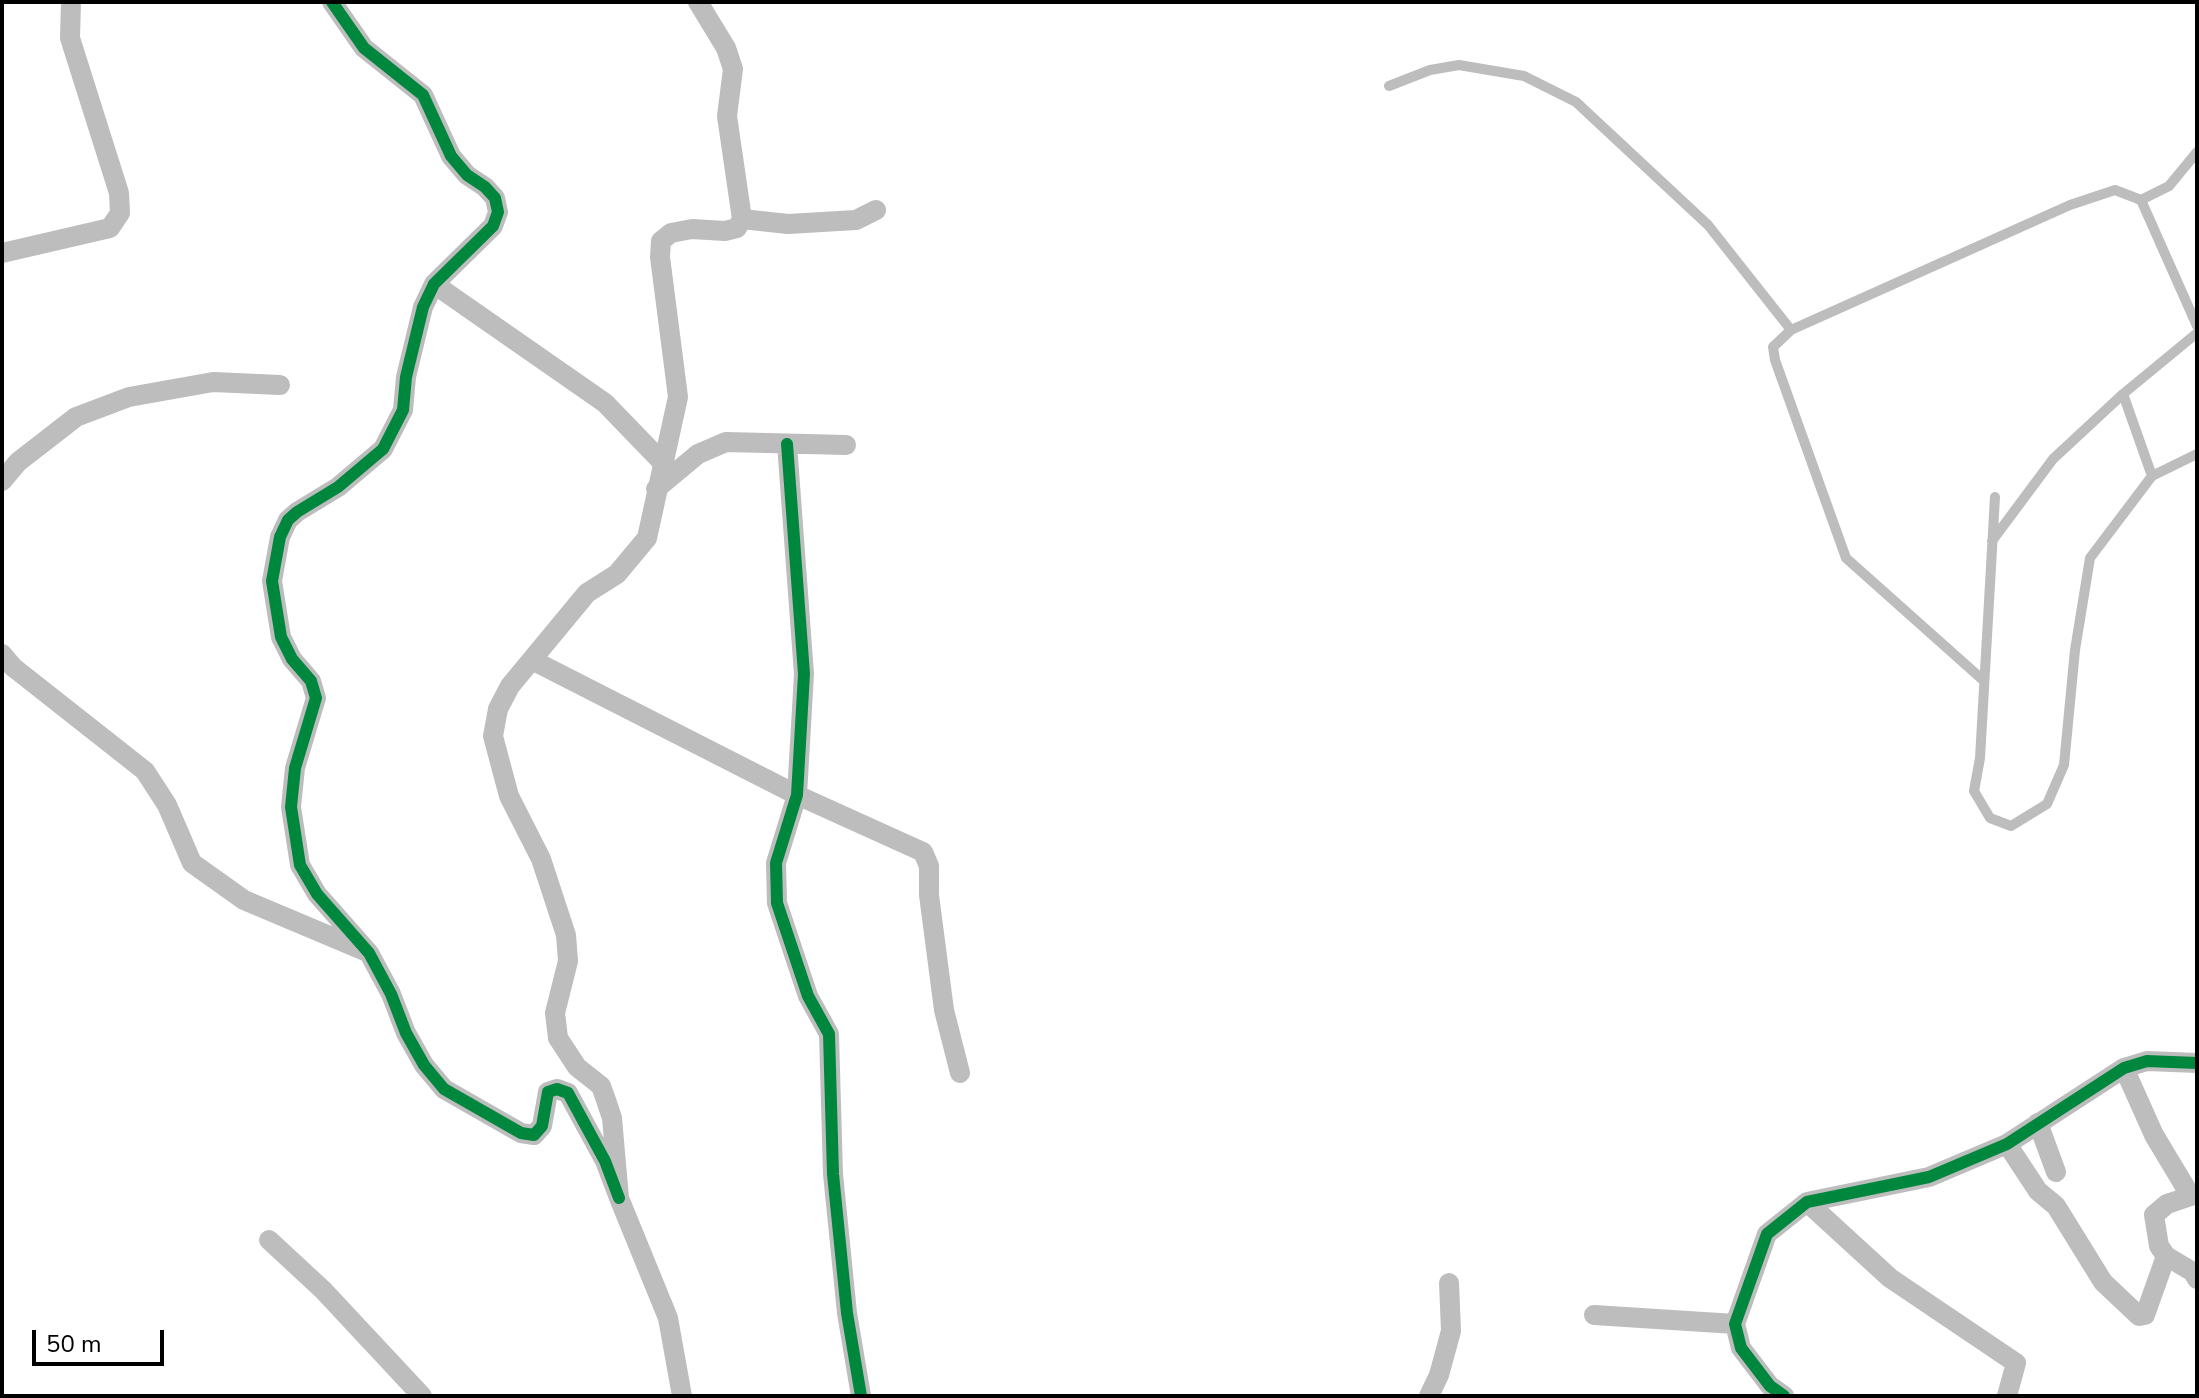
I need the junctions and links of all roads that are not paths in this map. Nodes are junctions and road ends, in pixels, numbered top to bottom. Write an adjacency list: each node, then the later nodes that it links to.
1 (71, 2): 9 (street)
2 (332, 2): 10 (street)
3 (698, 2): 8 (street)
4 (1389, 86): 12 (lane)
5 (2197, 152): 6 (lane)
6 (2141, 200): 11 (lane); 12 (lane)
7 (876, 210): 8 (street)
8 (742, 219): 19 (street)
9 (2, 253)
10 (434, 284): 19 (street); 29 (street)
11 (2197, 326)
12 (1791, 330): 27 (lane)
13 (2197, 333): 15 (lane)
14 (280, 385): 21 (street)
15 (2123, 394): 20 (lane); 24 (lane)
16 (787, 444): 17 (street); 22 (street); 28 (street)
17 (846, 445)
18 (2197, 454): 20 (lane)
19 (663, 463): 22 (street)
20 (2152, 476): 27 (lane)
21 (2, 481)
22 (656, 489): 26 (street)
23 (1995, 497): 24 (lane)
24 (1992, 542): 27 (lane)
25 (2, 654): 29 (street)
26 (532, 660): 28 (street); 37 (street)
27 (1984, 681)
28 (797, 795): 32 (street); 48 (street)
29 (369, 953): 37 (street)
30 (2197, 1063): 31 (street)
31 (2124, 1068): 33 (street); 36 (street)
32 (960, 1073)
33 (2038, 1123): 34 (street); 35 (street)
34 (2007, 1144): 38 (street); 40 (street)
35 (2056, 1172)
36 (2194, 1194): 40 (street)
37 (619, 1198): 47 (street)
38 (1807, 1202): 44 (street); 50 (street)
39 (269, 1240): 46 (street)
40 (2166, 1256): 41 (street)
41 (2197, 1279)
42 (1449, 1283): 49 (street)
43 (1594, 1315): 44 (street)
44 (1735, 1324): 45 (street)
45 (1774, 1393)
46 (422, 1396)
47 (682, 1396)
48 (861, 1396)
49 (1429, 1396)
50 (2007, 1396)

